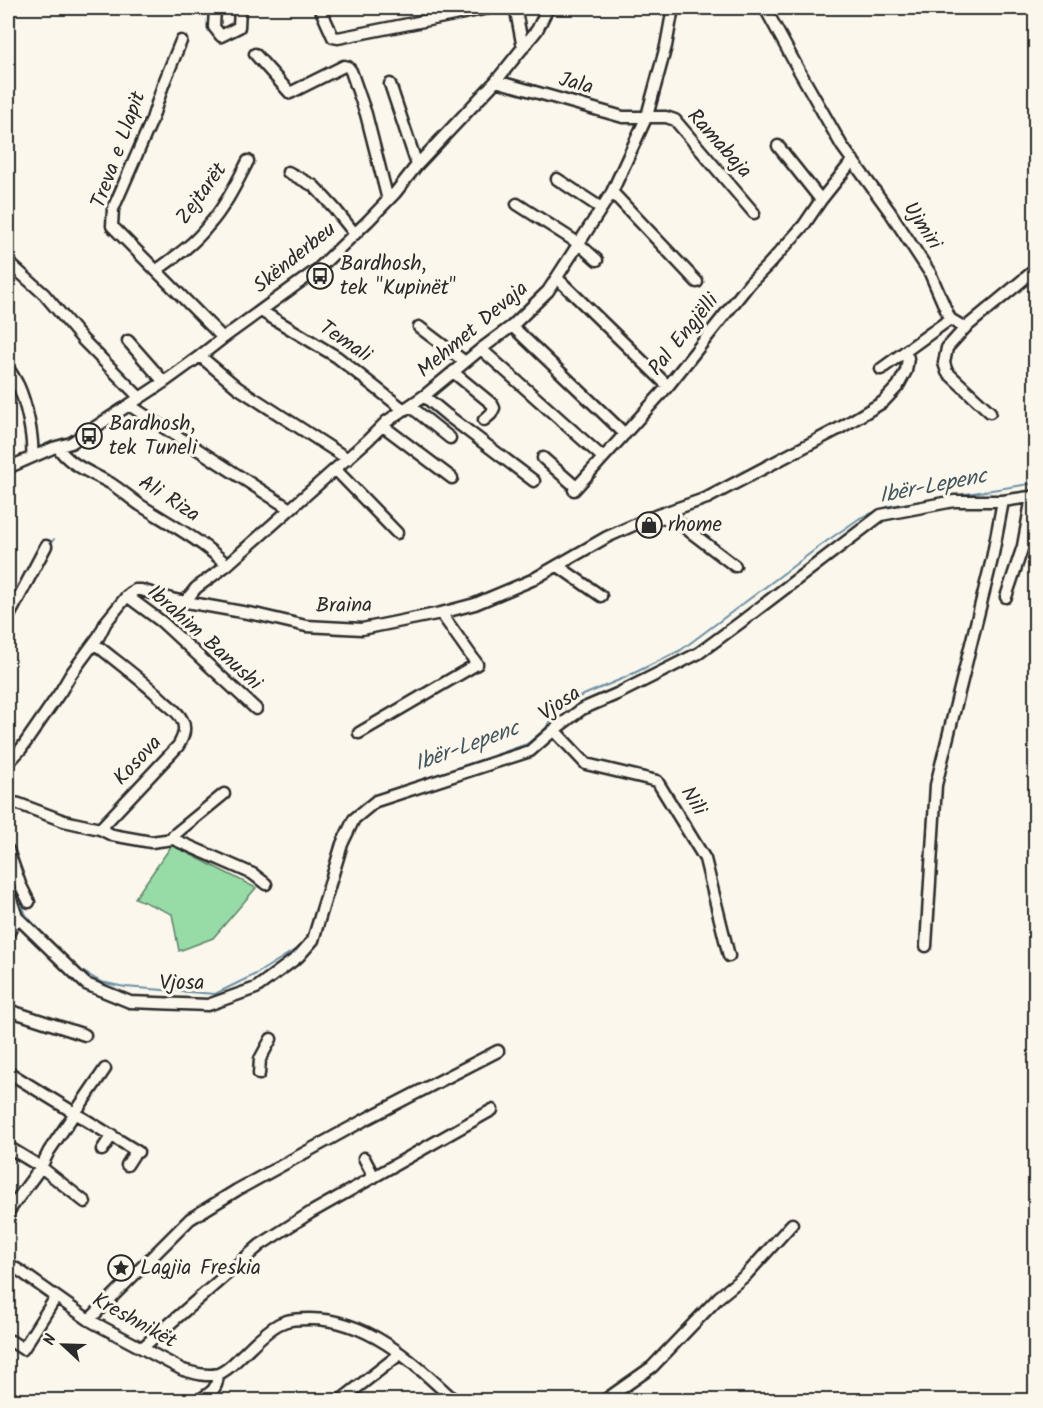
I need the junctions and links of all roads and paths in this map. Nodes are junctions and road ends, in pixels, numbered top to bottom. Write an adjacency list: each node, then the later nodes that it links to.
1 (215, 8): 2 (street)
2 (240, 8)
3 (321, 8): 4 (street)
4 (489, 8)
5 (514, 8): 10 (street)
6 (548, 8): 10 (street, Skënderbeu)
7 (673, 8): 14 (street, Mehmet Devaja)
8 (765, 8): 16 (street)
9 (181, 41): 32 (street, Treva e Llapit)
10 (523, 48): 12 (street, Skënderbeu)
11 (255, 54): 22 (street)
12 (496, 81): 14 (street, Jala); 18 (street, Skënderbeu)
13 (390, 84): 18 (street)
14 (646, 116): 21 (street, Mehmet Devaja); 26 (street, Ramabaja)
15 (778, 146): 23 (street)
16 (853, 160): 23 (street, Pal Engjëlli); 36 (street, Ujmiri)
17 (248, 161): 32 (street, Zejtarët)
18 (417, 165): 22 (street, Skënderbeu)
19 (288, 172): 27 (street)
20 (557, 179): 25 (street)
21 (612, 192): 25 (street, Mehmet Devaja); 34 (street)
22 (388, 200): 27 (street, Skënderbeu)
23 (821, 200): 50 (street, Pal Engjëlli)
24 (517, 204): 28 (street)
25 (601, 208): 28 (street, Mehmet Devaja)
26 (754, 213)
27 (355, 234): 35 (street, Skënderbeu)
28 (578, 243): 29 (street); 33 (street, Mehmet Devaja)
29 (597, 260)
30 (8, 262): 52 (street)
31 (1035, 269): 39 (street)
32 (157, 270): 40 (street, Treva e Llapit)
33 (556, 278): 37 (street, Mehmet Devaja); 50 (street)
34 (697, 282)
35 (261, 311): 40 (street, Skënderbeu); 54 (street, Temali)
36 (950, 319): 39 (street); 43 (street)
37 (512, 326): 42 (street, Mehmet Devaja); 58 (street)
38 (419, 327): 45 (street)
39 (965, 328): 55 (street)
40 (223, 338): 44 (street, Skënderbeu)
41 (128, 341): 49 (street)
42 (481, 349): 45 (street, Mehmet Devaja); 61 (street)
43 (905, 352): 47 (street); 72 (street, Braina)
44 (200, 356): 49 (street, Skënderbeu); 63 (street)
45 (465, 362): 48 (street, Mehmet Devaja)
46 (8, 368): 62 (street)
47 (881, 369)
48 (453, 372): 51 (street, Mehmet Devaja); 56 (street)
49 (164, 382): 52 (street, Skënderbeu)
50 (668, 386): 58 (street, Pal Engjëlli)
51 (424, 396): 54 (street, Mehmet Devaja); 68 (street)
52 (140, 398): 53 (street, Skënderbeu)
53 (129, 405): 60 (street, Skënderbeu); 71 (street)
54 (407, 408): 57 (street, Mehmet Devaja); 59 (street, Temali)
55 (990, 412)
56 (484, 420)
57 (383, 426): 63 (street, Mehmet Devaja); 67 (street)
58 (625, 434): 64 (street, Pal Engjëlli)
59 (450, 438)
60 (56, 447): 62 (street, Skënderbeu); 75 (street, Ali Riza)
61 (600, 455)
62 (34, 456): 65 (street, Skënderbeu)
63 (348, 459): 66 (street, Mehmet Devaja)
64 (543, 459)
65 (8, 469)
66 (335, 469): 71 (street, Mehmet Devaja); 73 (street)
67 (452, 478)
68 (534, 482)
69 (1034, 497): 70 (street, Vjosa); 80 (street)
70 (1003, 501): 86 (street, Vjosa); 99 (street)
71 (290, 509): 75 (street, Mehmet Devaja)
72 (652, 517): 76 (street, Braina); 77 (street)
73 (397, 533)
74 (46, 546): 83 (street)
75 (227, 565): 81 (street, Mehmet Devaja)
76 (558, 566): 79 (street); 82 (street, Braina)
77 (735, 566)
78 (127, 596): 81 (street, Braina); 84 (street); 85 (street, Ibrahim Banushi)
79 (601, 596)
80 (1006, 597)
81 (185, 602): 82 (street, Braina)
82 (441, 613): 87 (street)
83 (8, 618)
84 (93, 643): 88 (street); 91 (street, Kosova)
85 (256, 709)
86 (554, 729): 97 (street, Vjosa); 100 (street, Nili)
87 (359, 733)
88 (8, 763)
89 (224, 794): 92 (street)
90 (8, 802): 91 (street)
91 (100, 829): 92 (street)
92 (173, 839): 94 (street)
93 (8, 850): 96 (street)
94 (266, 884)
95 (8, 891): 97 (street, Vjosa)
96 (29, 902)
97 (17, 917): 98 (street)
98 (8, 934)
99 (926, 946)
100 (729, 956)
101 (8, 1010): 102 (street)
102 (85, 1035)
103 (271, 1039): 107 (street)
104 (498, 1051): 122 (street)
105 (105, 1069): 109 (street)
106 (8, 1072): 109 (street)
107 (259, 1074)
108 (492, 1110): 116 (street)
109 (76, 1113): 110 (street); 115 (street)
110 (112, 1135): 112 (street); 114 (street)
111 (8, 1147): 115 (street)
112 (102, 1150)
113 (364, 1158): 116 (street)
114 (127, 1165)
115 (41, 1167): 117 (street); 118 (street)
116 (374, 1177): 124 (street)
117 (85, 1202)
118 (8, 1212)
119 (792, 1224): 130 (street)
120 (8, 1264): 121 (street, Kreshnikët)
121 (56, 1297): 122 (street, Kreshnikët); 123 (street)
122 (89, 1320): 124 (street, Kreshnikët)
123 (11, 1341)
124 (142, 1348): 126 (street, Kreshnikët)
125 (400, 1354): 126 (street); 128 (street); 129 (street)
126 (218, 1374): 127 (street)
127 (199, 1401)
128 (341, 1401)
129 (454, 1401)
130 (605, 1401)

